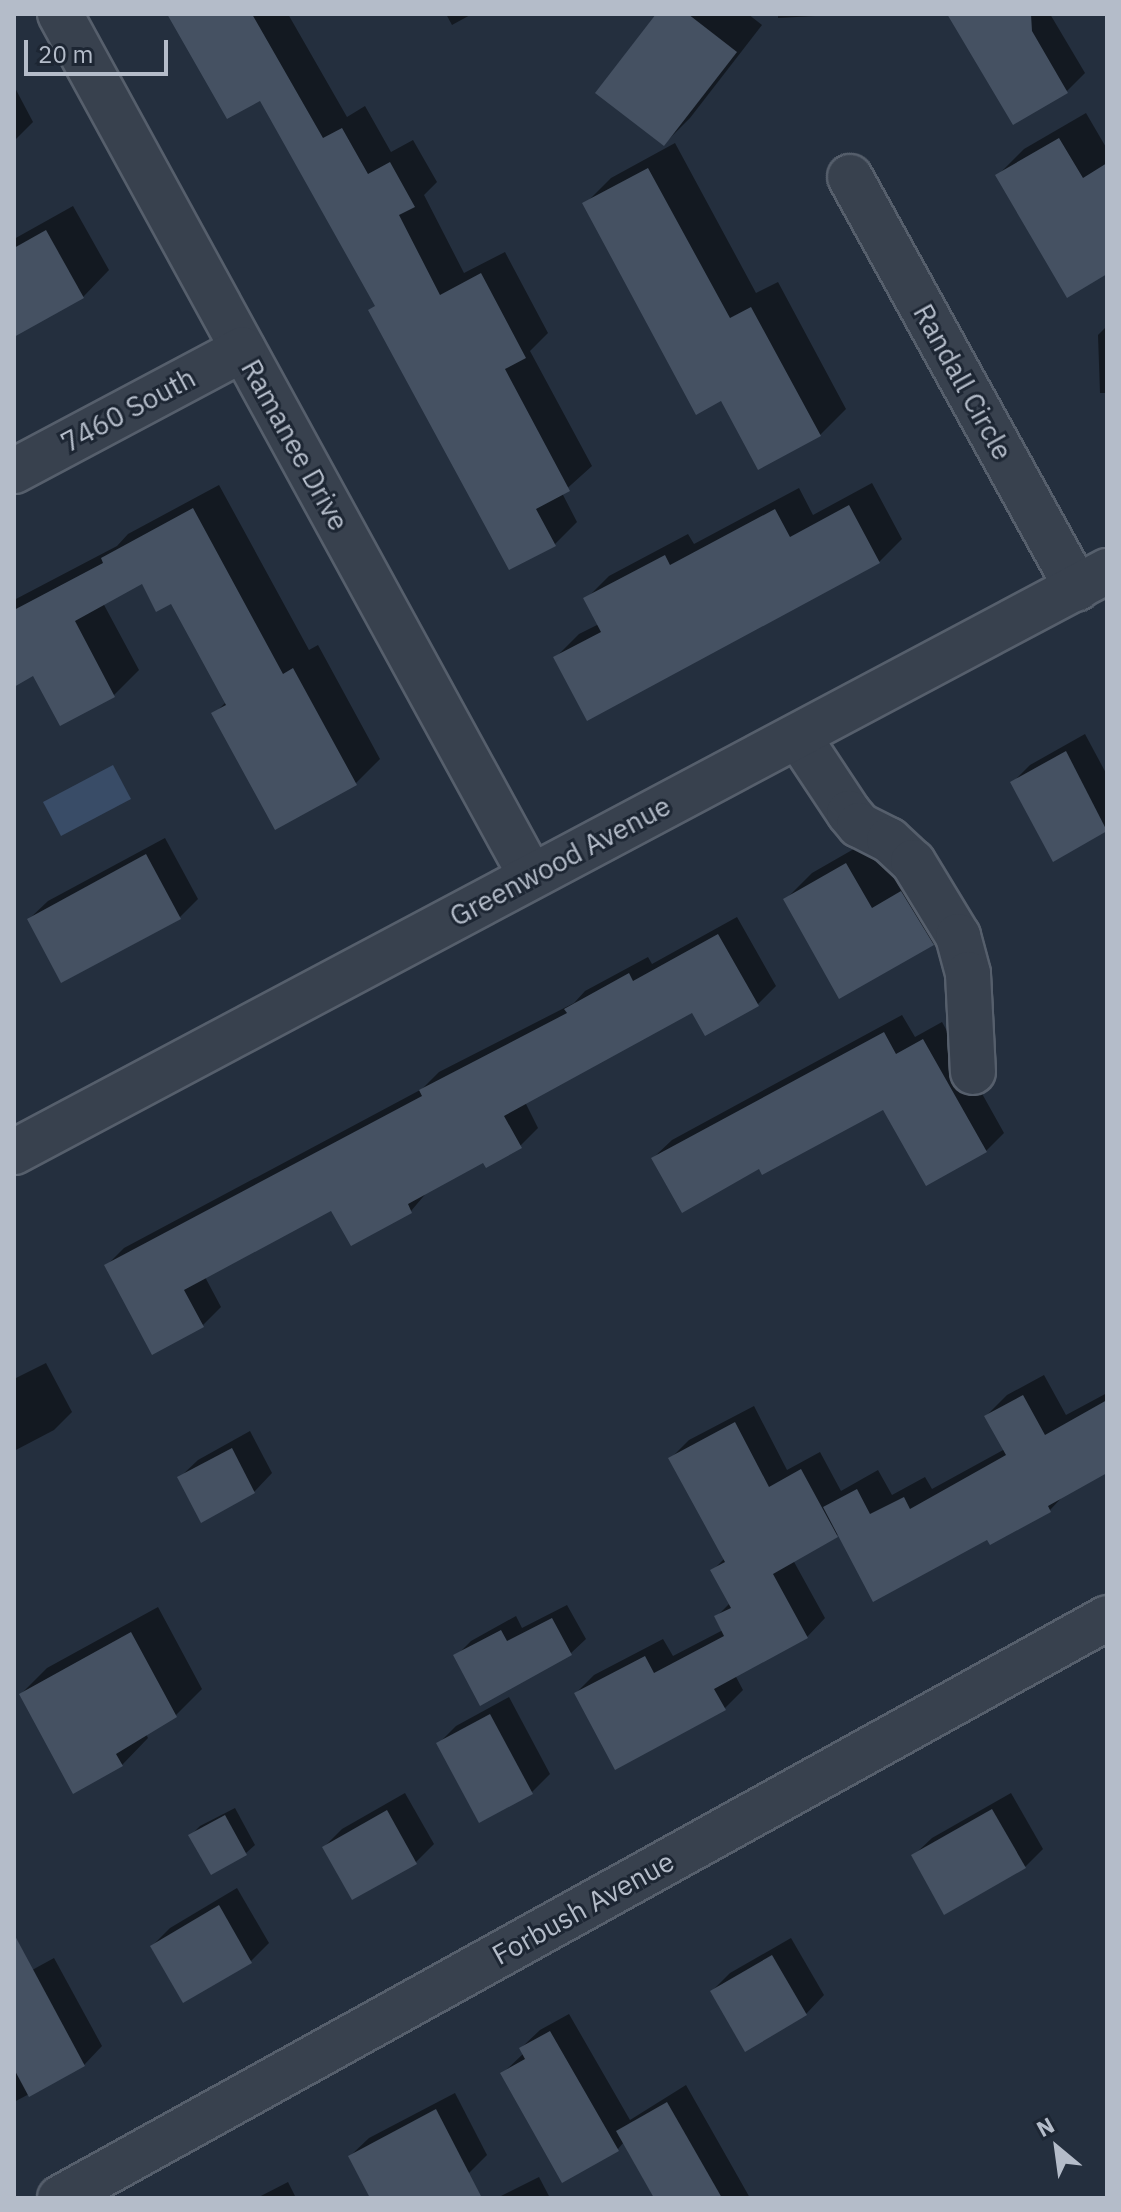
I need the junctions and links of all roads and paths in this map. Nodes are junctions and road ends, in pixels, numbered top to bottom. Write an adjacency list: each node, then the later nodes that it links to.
1 (60, 14): 3 (street, Ramanee Drive)
2 (850, 177): 5 (street, Randall Circle)
3 (243, 349): 4 (street, 7460 South); 7 (street, Ramanee Drive)
4 (14, 471)
5 (1092, 580): 6 (street, Greenwood Avenue)
6 (798, 736): 7 (street, Greenwood Avenue); 8 (street)
7 (531, 876): 9 (street, Greenwood Avenue)
8 (973, 1072)
9 (14, 1152)
10 (1107, 1618): 11 (street, Forbush Avenue)
11 (60, 2198)

